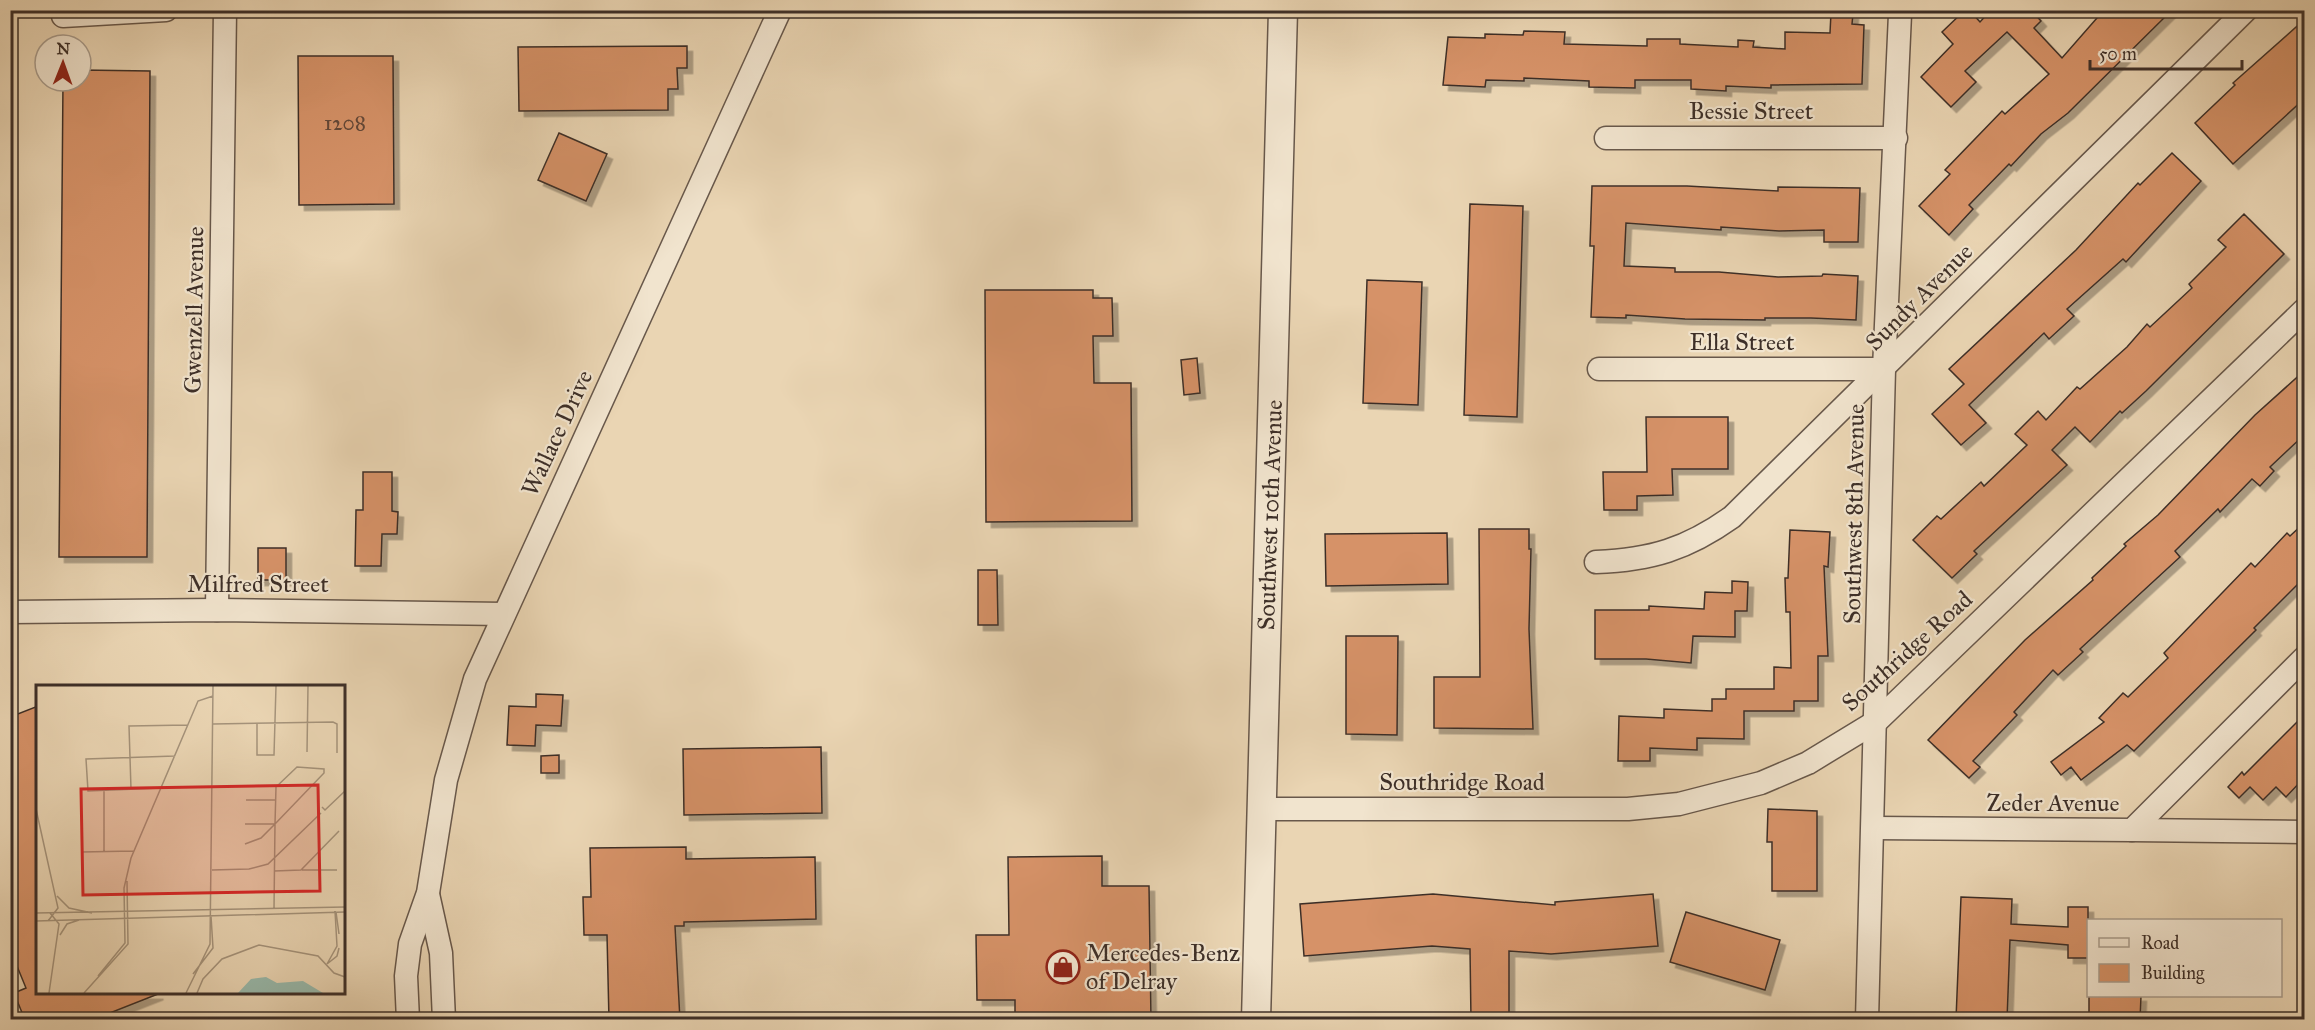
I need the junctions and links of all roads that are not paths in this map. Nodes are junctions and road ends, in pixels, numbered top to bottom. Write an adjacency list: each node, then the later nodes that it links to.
1 (166, 10): 7 (street)
2 (225, 10): 14 (street, Gwenzell Avenue)
3 (780, 10): 16 (street, Wallace Drive)
4 (1283, 10): 19 (street, Southwest 10th Avenue)
5 (2246, 10): 12 (street, Sundy Avenue)
6 (1902, 11): 9 (street, Southwest 8th Avenue)
7 (63, 13)
8 (1605, 138): 9 (street, Bessie Street)
9 (1896, 138): 12 (street, Southwest 8th Avenue)
10 (2304, 310): 18 (street, Southridge Road)
11 (1599, 369): 12 (street, Ella Street)
12 (1884, 369): 13 (street, Sundy Avenue); 18 (street, Southwest 8th Avenue)
13 (1596, 562)
14 (217, 610): 15 (street, Milfred Street); 16 (street, Milfred Street)
15 (10, 612)
16 (504, 614): 23 (street, Wallace Drive)
17 (2304, 658): 21 (street, Zeder Avenue)
18 (1877, 721): 19 (street, Southridge Road); 20 (street, Southwest 8th Avenue)
19 (1262, 809): 26 (street, Southwest 10th Avenue)
20 (1874, 828): 21 (street, Zeder Avenue); 27 (street, Southwest 8th Avenue)
21 (2132, 830): 22 (street)
22 (2304, 832)
23 (428, 893): 24 (street, Wallace Drive); 25 (street, Wallace Drive)
24 (408, 1020)
25 (444, 1020)
26 (1256, 1020)
27 (1867, 1020)

